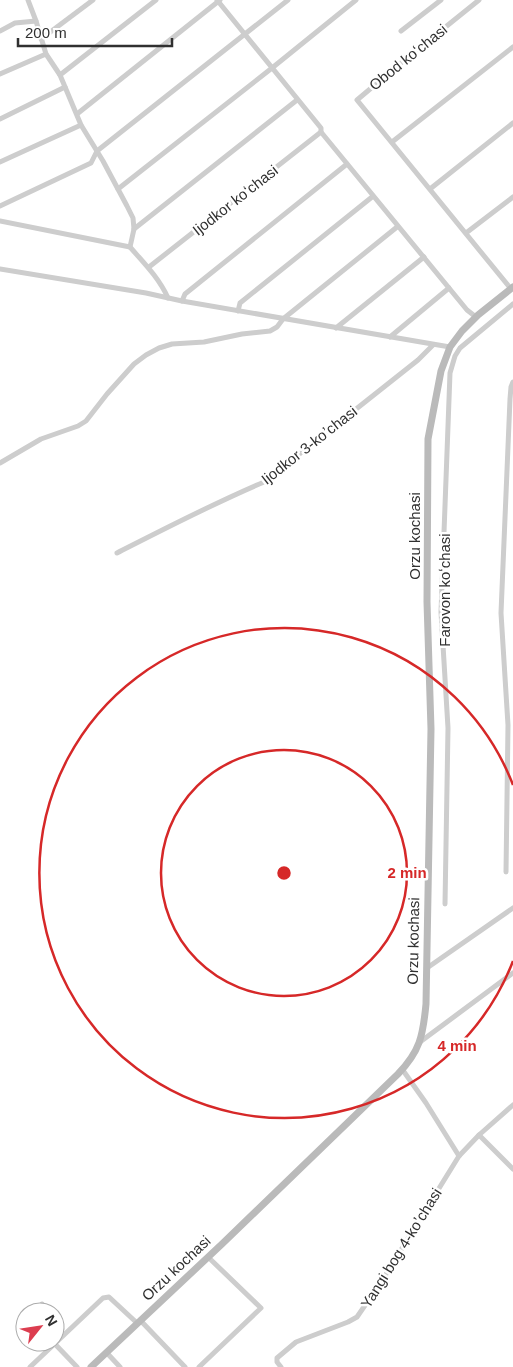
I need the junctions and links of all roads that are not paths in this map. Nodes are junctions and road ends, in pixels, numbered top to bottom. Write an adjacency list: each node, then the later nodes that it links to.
1 (28, 0): 9 (street)
2 (93, 0): 13 (street)
3 (156, 0): 18 (street)
4 (288, 0): 12 (street)
5 (356, 0): 16 (street)
6 (441, 0): 11 (street)
7 (480, 0): 26 (street, Obod koʻchasi)
8 (219, 1): 12 (street); 21 (street)
9 (36, 21): 10 (street); 13 (street)
10 (0, 31)
11 (401, 31)
12 (245, 35): 16 (street); 27 (street)
13 (41, 39): 15 (street)
14 (513, 47): 26 (street)
15 (46, 54): 17 (street); 18 (street)
16 (272, 68): 20 (street); 30 (street)
17 (0, 74)
18 (60, 75): 19 (street)
19 (65, 87): 21 (street); 22 (street)
20 (297, 100): 25 (street); 37 (street)
21 (77, 114): 24 (street)
22 (0, 119)
23 (513, 123): 31 (street)
24 (81, 125): 27 (street); 28 (street)
25 (320, 132): 29 (street); 41 (street, Ijodkor koʻchasi)
26 (392, 142): 31 (street, Obod koʻchasi)
27 (97, 151): 30 (street); 34 (street)
28 (0, 162)
29 (347, 164): 32 (street); 46 (street)
30 (118, 188): 37 (street)
31 (430, 190): 38 (street, Obod koʻchasi)
32 (372, 196): 36 (street); 48 (street)
33 (513, 196): 38 (street)
34 (0, 206)
35 (0, 221): 39 (street)
36 (397, 227): 40 (street); 50 (street)
37 (134, 229): 39 (street)
38 (466, 233): 44 (street, Obod koʻchasi)
39 (130, 247): 41 (street)
40 (424, 257): 43 (street); 51 (street)
41 (148, 268): 45 (street)
42 (0, 269): 45 (street)
43 (449, 288): 49 (street); 52 (street)
44 (512, 288): 49 (main road, Orzu kochasi)
45 (168, 298): 46 (street)
46 (182, 301): 48 (street)
47 (513, 304): 59 (street, Farovon koʻchasi)
48 (238, 311): 50 (street)
49 (476, 317): 54 (main road, Orzu kochasi)
50 (283, 319): 51 (street); 56 (street)
51 (336, 328): 52 (street)
52 (390, 337): 53 (street)
53 (433, 345): 54 (street); 57 (street, Ijodkor 3-koʼchasi)
54 (450, 347): 61 (main road, Orzu kochasi)
55 (513, 382): 58 (street)
56 (0, 464)
57 (118, 553)
58 (506, 872)
59 (445, 904)
60 (513, 908): 61 (street)
61 (427, 968): 63 (main road, Orzu kochasi)
62 (513, 973): 63 (street)
63 (420, 1042): 64 (main road, Orzu kochasi)
64 (402, 1069): 67 (street); 69 (main road, Orzu kochasi)
65 (513, 1105): 66 (street, Yangi bog 4-koʼchasi)
66 (479, 1136): 67 (street, Yangi bog 4-koʼchasi); 68 (street)
67 (459, 1156): 81 (street, Yangi bog 4-koʼchasi)
68 (513, 1169)
69 (208, 1257): 70 (main road, Orzu kochasi); 80 (street)
70 (138, 1321): 71 (street); 74 (main road, Orzu kochasi); 79 (street)
71 (65, 1333)
72 (45, 1352): 75 (street)
73 (63, 1352): 76 (street)
74 (106, 1352): 77 (main road, Orzu kochasi); 78 (street)
75 (30, 1367)
76 (77, 1367)
77 (91, 1367)
78 (120, 1367)
79 (185, 1367)
80 (200, 1367)
81 (280, 1367)

